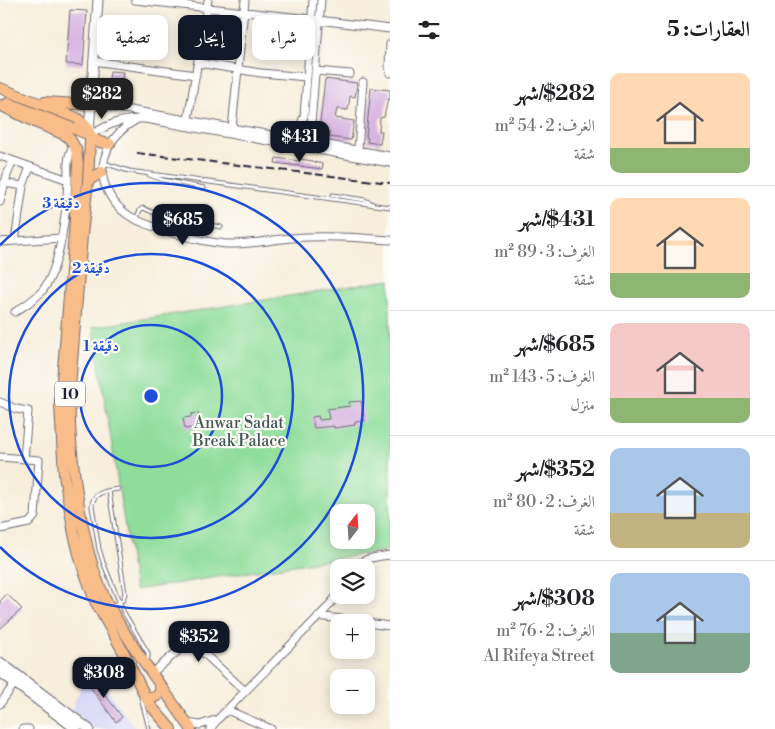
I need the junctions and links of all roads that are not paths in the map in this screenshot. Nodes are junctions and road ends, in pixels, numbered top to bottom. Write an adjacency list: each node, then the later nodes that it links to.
1 (98, 0): 16 (street)
2 (134, 0): 6 (street)
3 (245, 0): 8 (street)
4 (313, 0): 10 (street)
5 (321, 0): 11 (street)
6 (161, 1): 7 (street)
7 (208, 4): 8 (street); 17 (street)
8 (244, 12): 9 (street); 18 (street)
9 (271, 15)
10 (314, 15)
11 (315, 20): 12 (street)
12 (390, 30)
13 (390, 44): 20 (street)
14 (309, 60): 23 (street)
15 (315, 60): 19 (street)
16 (94, 61): 22 (street); 28 (street)
17 (198, 63): 18 (street); 22 (street)
18 (238, 70): 23 (street); 31 (street)
19 (315, 71): 21 (street); 35 (street)
20 (390, 72)
21 (350, 74)
22 (196, 75): 30 (street)
23 (307, 76): 34 (street)
24 (363, 82): 38 (street)
25 (0, 88): 26 (main road)
26 (37, 102): 28 (main road); 32 (main road)
27 (0, 103): 32 (main road); 36 (main road)
28 (91, 105): 30 (street); 32 (street)
29 (138, 119): 32 (street); 33 (street); 37 (street)
30 (188, 120): 31 (street)
31 (232, 128): 33 (street)
32 (90, 134): 37 (main road); 47 (main road, 10)
33 (266, 137): 34 (street); 42 (street)
34 (293, 139): 35 (street)
35 (316, 142): 38 (street)
36 (74, 144): 46 (street); 81 (main road, 10)
37 (110, 144): 44 (street)
38 (358, 150): 40 (street)
39 (0, 156): 41 (street)
40 (390, 156)
41 (13, 161): 43 (street); 49 (street)
42 (390, 163)
43 (30, 167): 46 (street); 48 (street)
44 (103, 167): 45 (lane); 47 (main road); 55 (street)
45 (146, 173): 50 (lane); 53 (lane)
46 (68, 180): 59 (street)
47 (88, 181): 73 (main road, 10)
48 (23, 186): 49 (street); 61 (street)
49 (2, 188): 52 (street)
50 (204, 188)
51 (333, 195): 53 (lane)
52 (0, 202)
53 (378, 206): 54 (lane)
54 (390, 207)
55 (136, 220): 57 (street); 57 (lane)
56 (220, 227): 58 (lane)
57 (158, 228): 58 (street)
58 (181, 235): 60 (street)
59 (62, 238): 61 (street); 63 (street)
60 (390, 240)
61 (15, 241): 62 (street)
62 (0, 242)
63 (15, 312)
64 (0, 402): 66 (street)
65 (0, 457): 66 (street)
66 (24, 459): 69 (street)
67 (118, 489): 68 (lane)
68 (109, 491): 73 (lane); 73 (lane)
69 (0, 529)
70 (390, 555): 71 (street)
71 (369, 559)
72 (331, 604): 74 (street)
73 (115, 605): 79 (main road, 10)
74 (318, 616): 75 (street); 84 (street)
75 (330, 618)
76 (375, 624): 77 (street)
77 (390, 626)
78 (0, 662): 95 (street)
79 (149, 669): 83 (main road, 10); 84 (street)
80 (0, 672): 82 (street)
81 (136, 680): 85 (main road, 10); 96 (lane)
82 (16, 683): 86 (street); 94 (street)
83 (160, 685): 85 (main road); 87 (main road, 10)
84 (245, 691): 88 (street)
85 (144, 696): 89 (main road, 10)
86 (0, 704)
87 (174, 706): 89 (main road); 91 (main road, 10)
88 (227, 710): 90 (street); 99 (street)
89 (161, 718): 97 (main road, 10)
90 (218, 718): 91 (street); 98 (street)
91 (189, 726)
92 (23, 729): 93 (street)
93 (29, 729)
94 (76, 729)
95 (89, 729)
96 (149, 729)
97 (170, 729)
98 (210, 729)
99 (271, 729)

